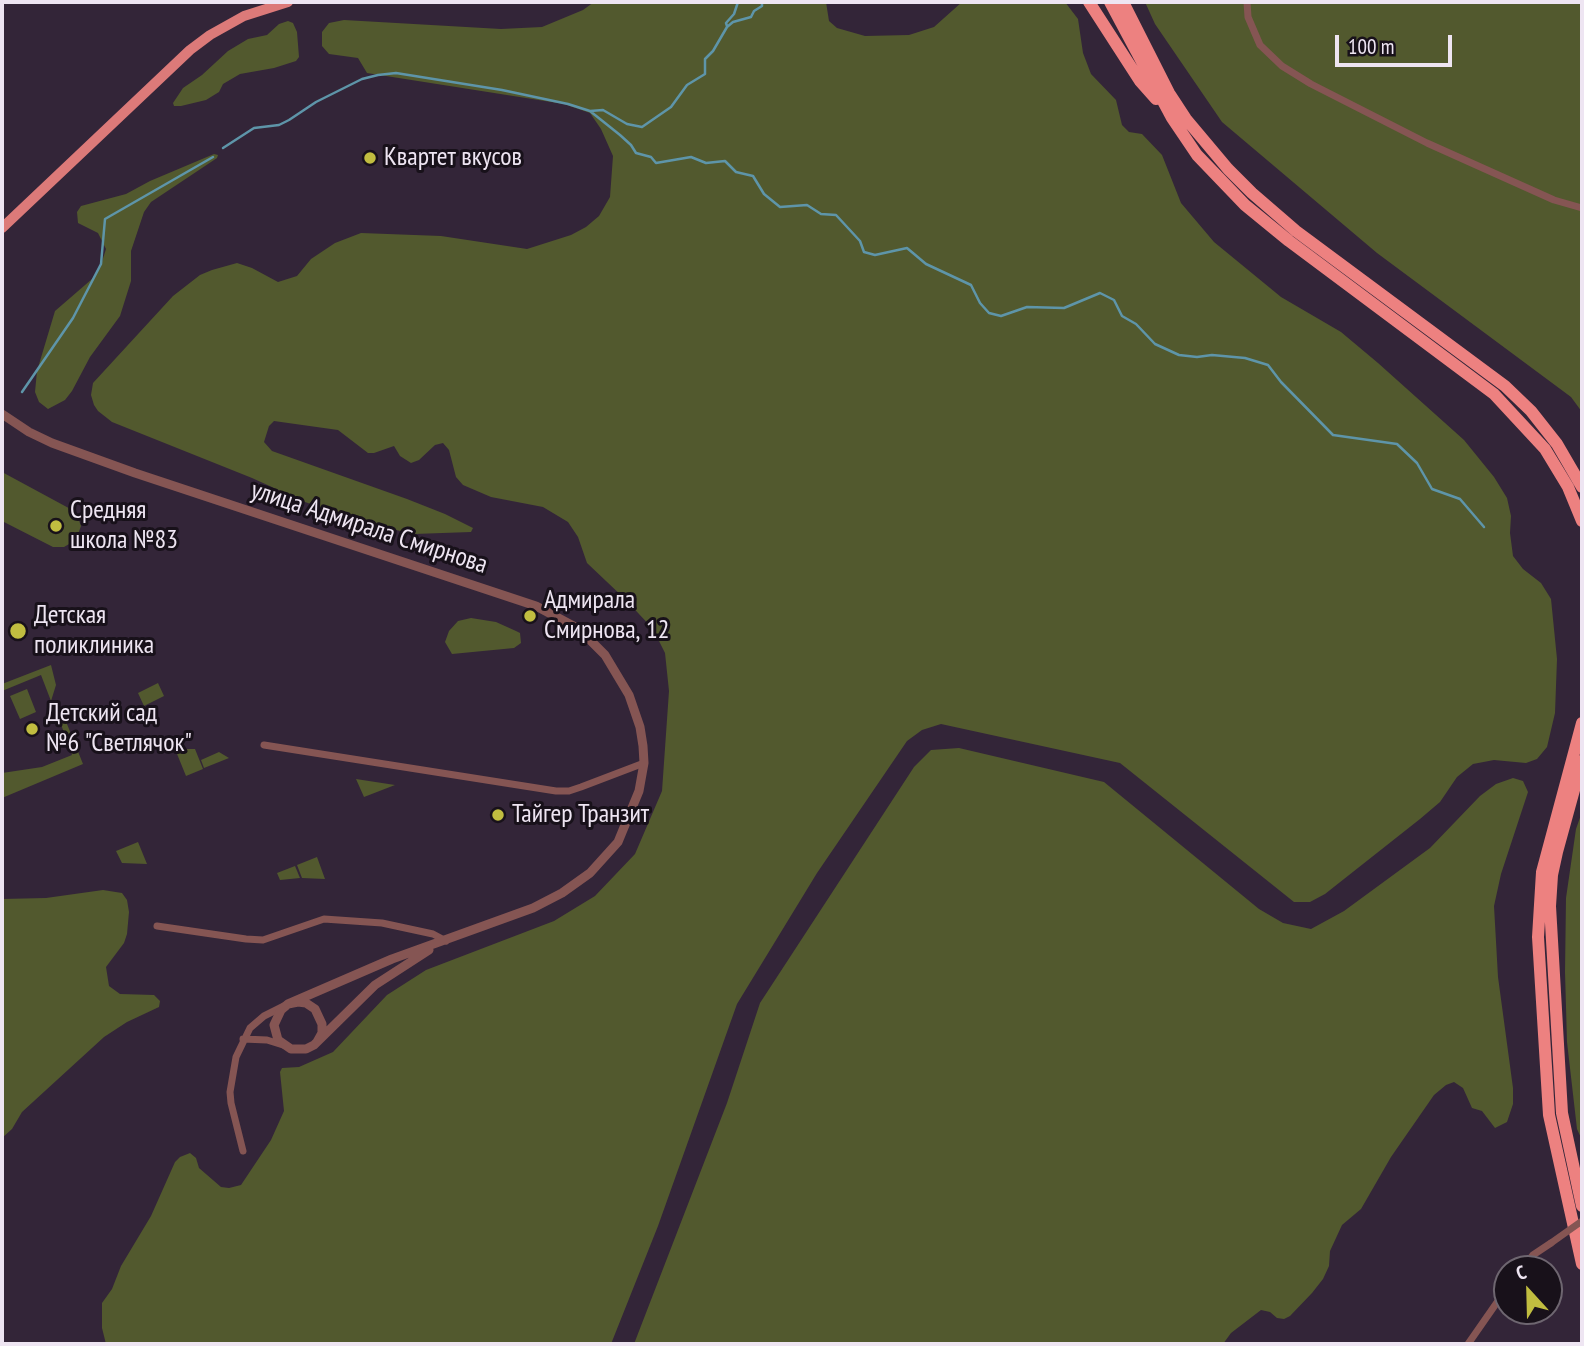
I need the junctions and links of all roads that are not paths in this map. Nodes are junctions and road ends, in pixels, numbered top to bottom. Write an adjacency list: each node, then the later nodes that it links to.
1 (288, 2): 8 (main road)
2 (1089, 2): 6 (highway)
3 (1110, 2): 6 (highway)
4 (1123, 2): 10 (highway)
5 (1247, 2): 7 (street)
6 (1172, 118): 11 (highway)
7 (1582, 208)
8 (2, 228)
9 (2, 414): 15 (street, улица Адмирала Смирнова)
10 (1582, 487)
11 (1582, 521)
12 (1582, 723): 26 (highway)
13 (264, 745): 15 (street)
14 (1582, 761): 23 (highway)
15 (644, 763): 17 (street, улица Адмирала Смирнова)
16 (157, 926): 17 (street)
17 (446, 940): 18 (street, улица Адмирала Смирнова); 20 (street)
18 (288, 1004): 19 (street, улица Адмирала Смирнова); 20 (street); 21 (street)
19 (243, 1039): 21 (street); 22 (street, улица Адмирала Смирнова)
20 (317, 1042): 21 (street)
21 (283, 1045)
22 (243, 1151)
23 (1582, 1206)
24 (1582, 1221): 25 (street, bridge)
25 (1533, 1255)
26 (1582, 1264)
27 (1493, 1309): 28 (street)
28 (1468, 1344)

